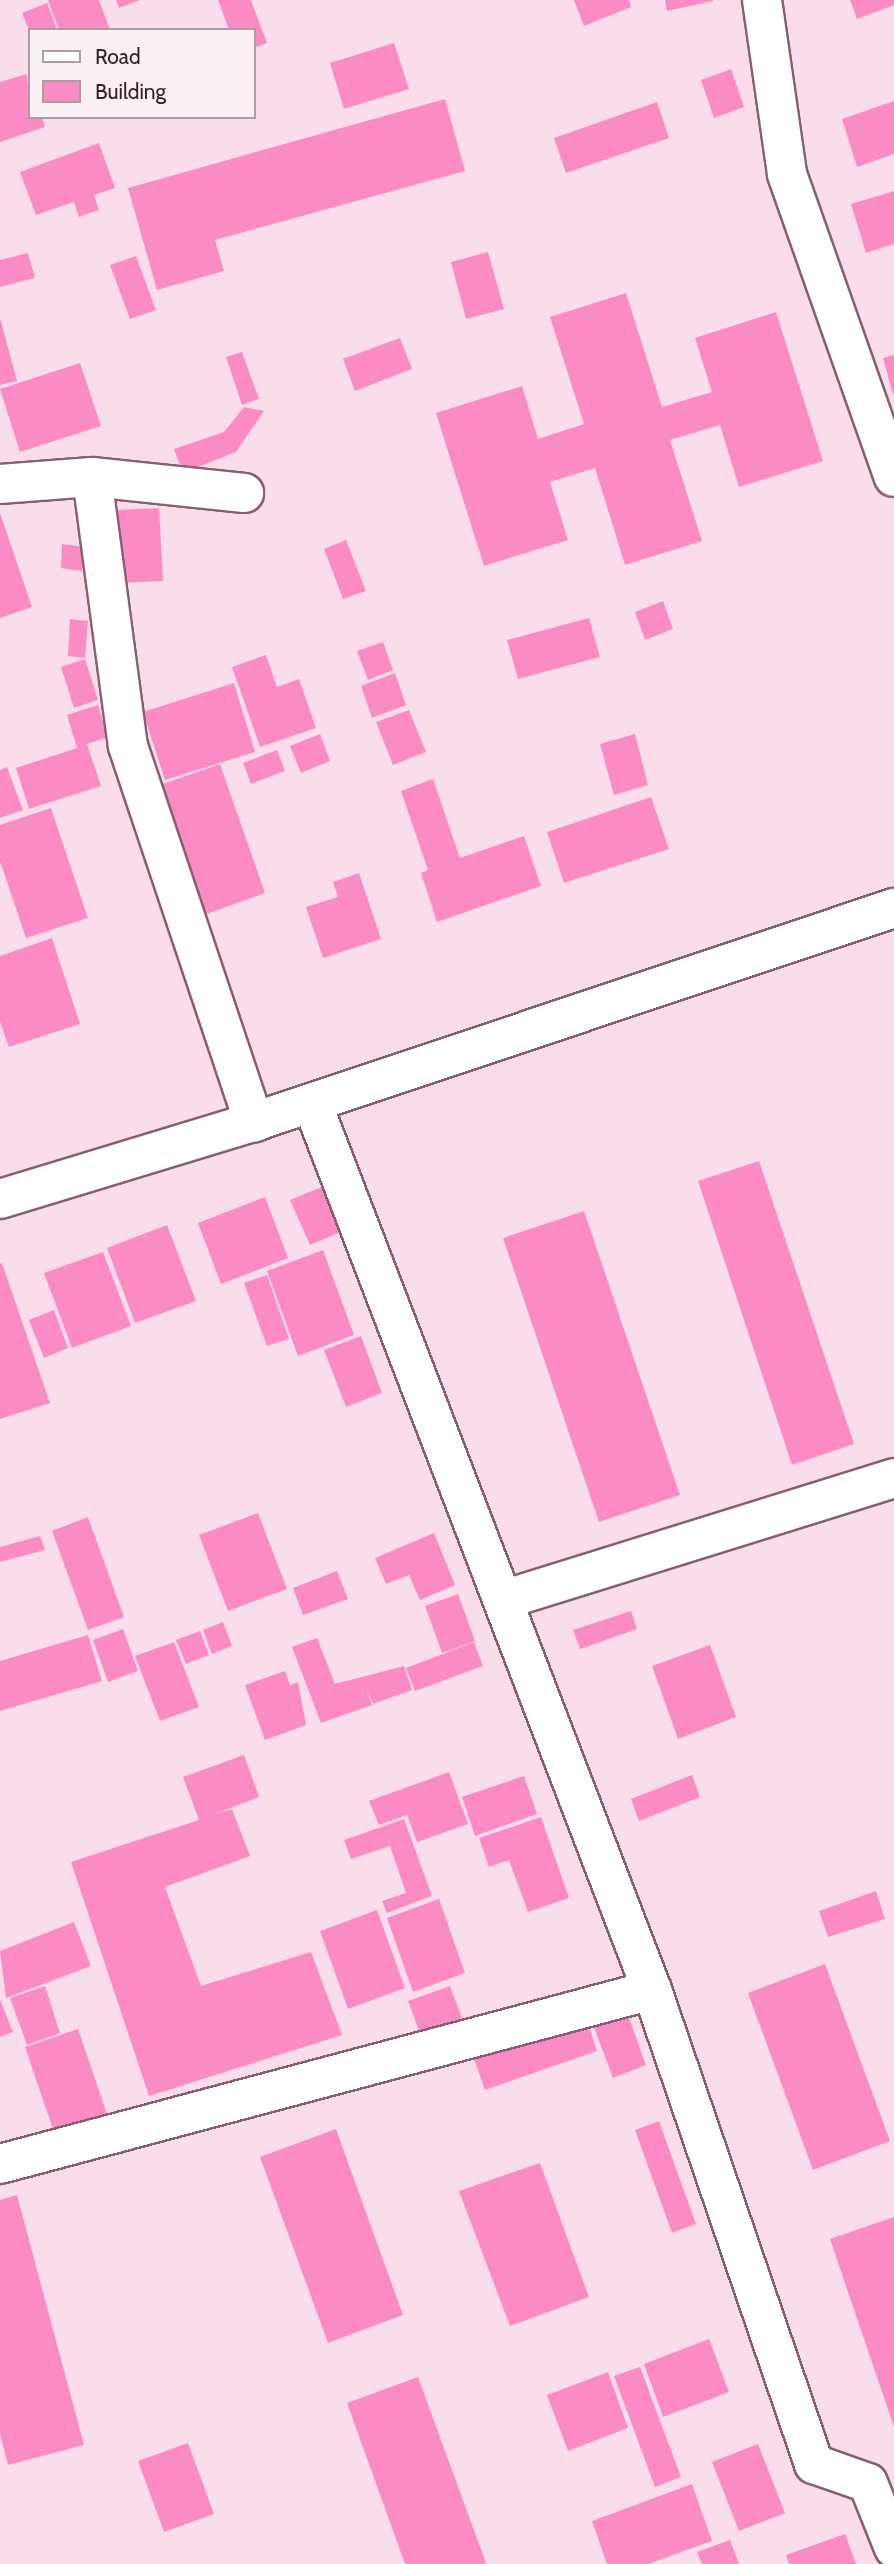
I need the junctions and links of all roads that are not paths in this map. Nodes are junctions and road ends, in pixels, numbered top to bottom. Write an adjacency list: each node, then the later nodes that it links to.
1 (762, 0): 3 (street)
2 (92, 477): 4 (street); 5 (street); 8 (street)
3 (894, 477)
4 (0, 484)
5 (244, 493)
6 (894, 908): 7 (street)
7 (312, 1102): 8 (street); 11 (street)
8 (254, 1122): 9 (street)
9 (0, 1199)
10 (894, 1478): 11 (street)
11 (506, 1600): 12 (street)
12 (652, 1990): 13 (street); 14 (street)
13 (0, 2164)
14 (894, 2549)

